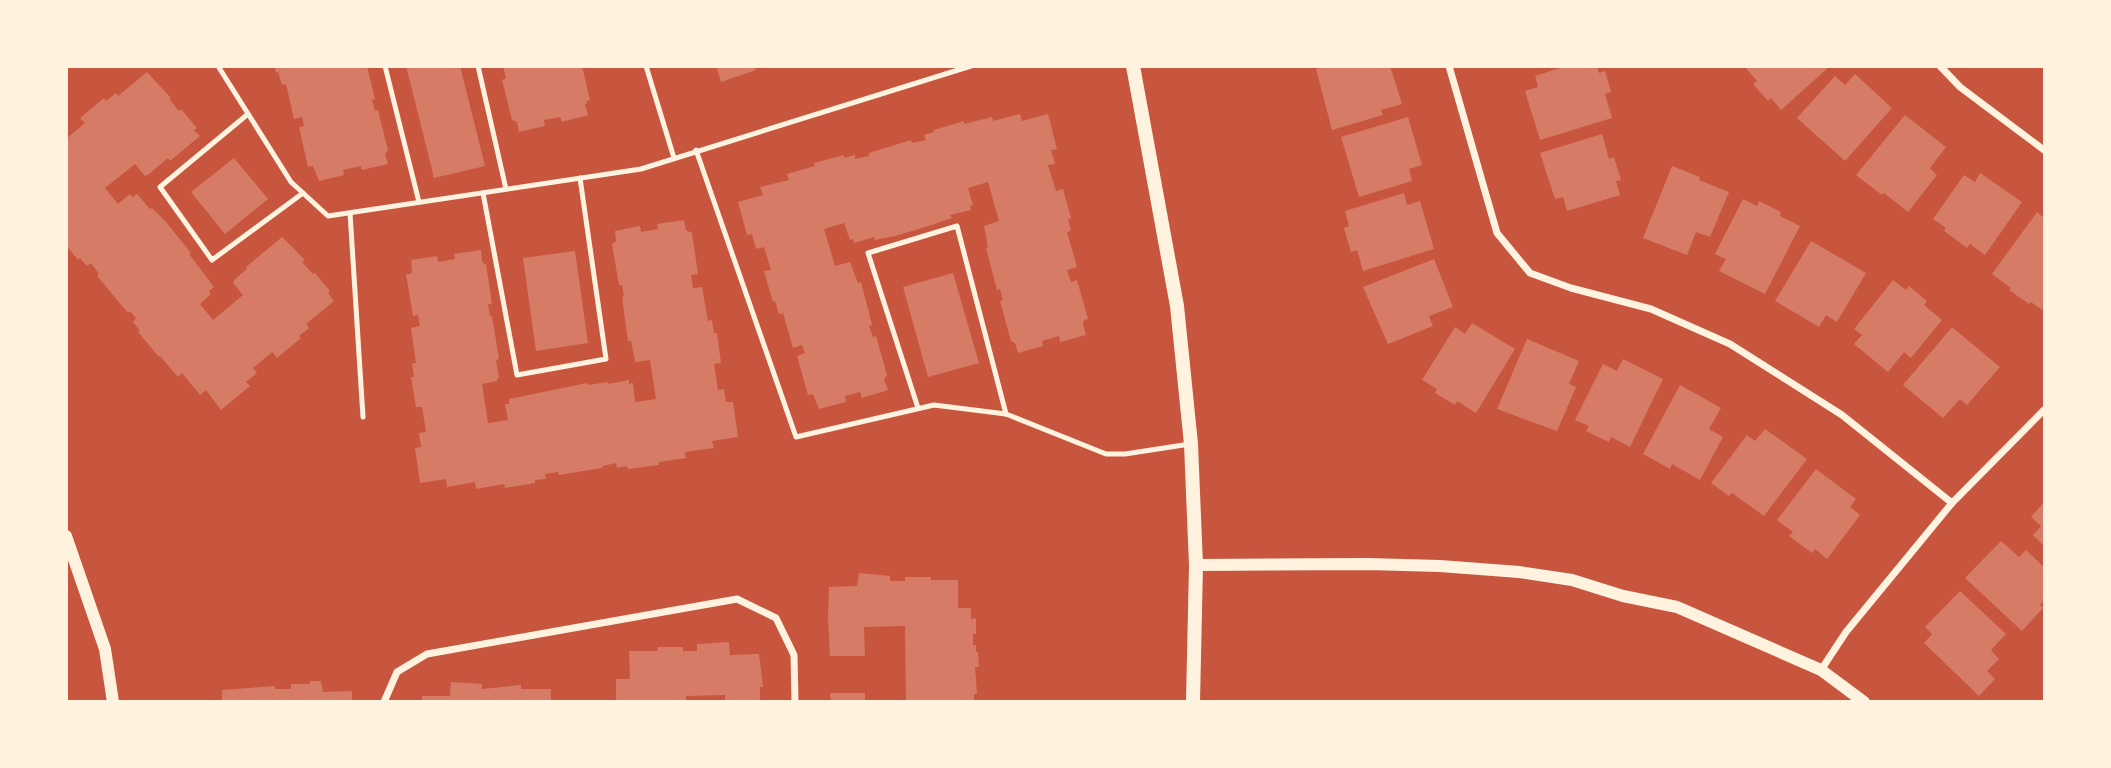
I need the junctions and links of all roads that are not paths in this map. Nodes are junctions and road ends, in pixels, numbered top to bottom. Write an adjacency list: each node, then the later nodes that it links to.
1 (218, 66): 9 (lane)
2 (385, 66): 17 (lane)
3 (478, 66): 14 (lane)
4 (646, 66): 12 (lane)
5 (971, 66): 10 (lane)
6 (1133, 66): 23 (main road)
7 (1449, 66): 24 (street)
8 (1940, 66): 11 (street)
9 (248, 114): 15 (lane); 15 (lane)
10 (696, 150): 12 (lane); 19 (lane)
11 (2045, 150)
12 (674, 158): 13 (lane)
13 (580, 178): 14 (lane); 16 (lane)
14 (506, 189): 16 (lane)
15 (303, 193): 18 (lane)
16 (483, 193): 17 (lane)
17 (419, 202): 18 (lane)
18 (350, 213): 22 (lane)
19 (918, 408): 21 (lane); 21 (lane)
20 (2045, 410): 24 (street)
21 (1006, 414): 23 (lane)
22 (363, 418)
23 (1191, 444): 26 (main road)
24 (1952, 503): 27 (street)
25 (66, 536): 28 (street)
26 (1196, 565): 27 (street); 31 (main road)
27 (1821, 670): 32 (street)
28 (113, 702)
29 (384, 702): 30 (street)
30 (794, 702)
31 (1193, 702)
32 (1864, 702)

